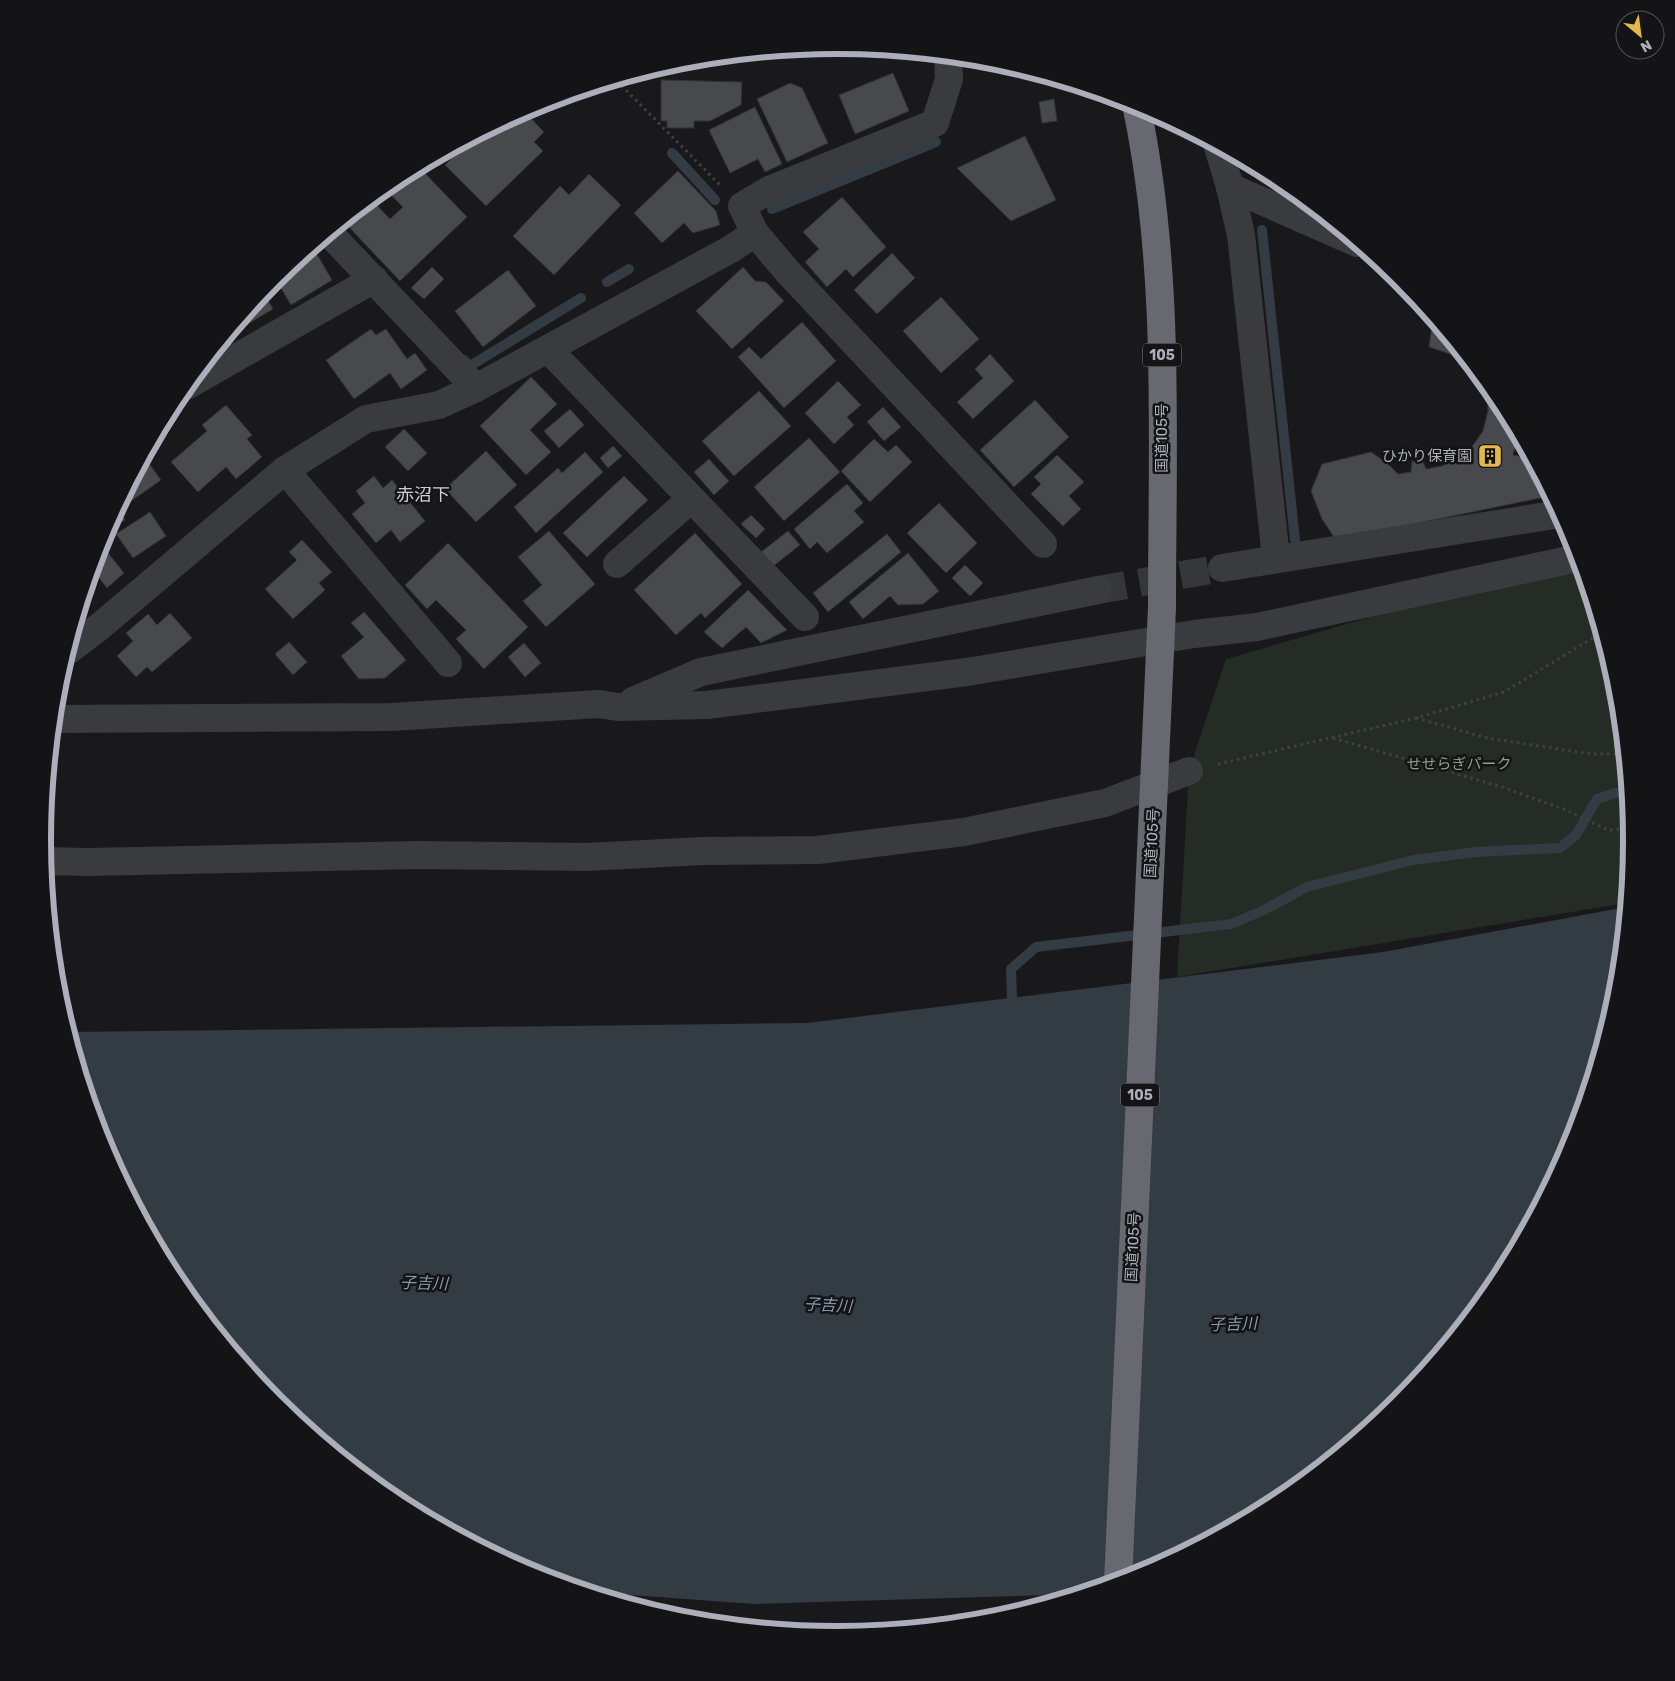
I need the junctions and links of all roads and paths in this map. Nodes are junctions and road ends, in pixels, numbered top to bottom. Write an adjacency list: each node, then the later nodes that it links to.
1 (948, 62): 6 (street)
2 (620, 85): 6 (path)
3 (1138, 114): 35 (highway, 国道105号 / 105, bridge)
4 (1220, 154): 5 (street)
5 (1230, 187): 8 (street); 18 (street)
6 (742, 206): 7 (street)
7 (755, 234): 11 (street); 17 (street)
8 (1338, 235)
9 (333, 237): 10 (street)
10 (374, 279): 12 (street); 13 (street)
11 (548, 349): 13 (street); 15 (street)
12 (204, 376)
13 (476, 388): 14 (street)
14 (285, 470): 25 (street); 26 (street)
15 (691, 499): 20 (street); 23 (street)
16 (1553, 515): 18 (street)
17 (1043, 544)
18 (1276, 558): 21 (street)
19 (1571, 559): 27 (street)
20 (617, 564)
21 (1222, 568)
22 (1098, 590): 27 (street)
23 (805, 617)
24 (1597, 636): 28 (path)
25 (76, 645)
26 (448, 663)
27 (618, 707): 29 (street)
28 (1416, 718): 30 (path); 31 (path)
29 (61, 719)
30 (1332, 737): 32 (path); 33 (path)
31 (1619, 754)
32 (1189, 771): 34 (street)
33 (1624, 829)
34 (52, 861)
35 (1118, 1574)

